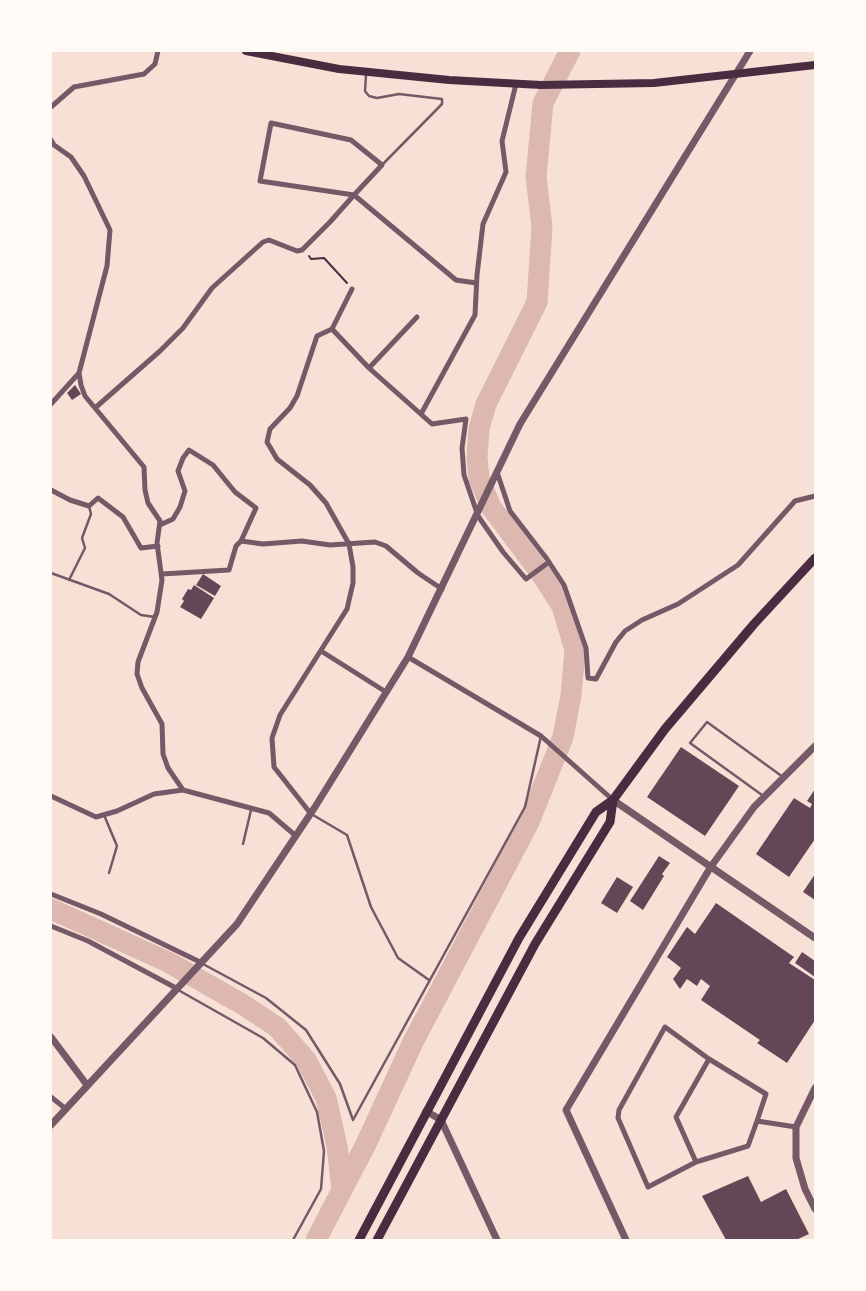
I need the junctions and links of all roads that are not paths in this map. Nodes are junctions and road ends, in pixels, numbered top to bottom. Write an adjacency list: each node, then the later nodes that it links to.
1 (159, 51): 9 (street)
2 (246, 51): 4 (main road)
3 (750, 51): 7 (street)
4 (256, 52): 6 (main road)
5 (815, 65): 7 (main road)
6 (367, 71): 8 (main road); 11 (lane)
7 (736, 75): 8 (main road); 22 (street)
8 (516, 84): 13 (street)
9 (51, 107)
10 (51, 140): 18 (street)
11 (382, 165): 12 (street); 12 (street)
12 (354, 195): 13 (street); 20 (street)
13 (476, 283): 21 (street)
14 (352, 289): 16 (street)
15 (417, 317): 17 (street)
16 (332, 329): 17 (street); 29 (street)
17 (369, 368): 21 (street)
18 (79, 373): 19 (street); 20 (street)
19 (51, 404)
20 (95, 408): 27 (street)
21 (421, 414): 26 (street)
22 (497, 476): 26 (street); 32 (street)
23 (51, 490): 25 (street)
24 (815, 496): 32 (street)
25 (89, 506): 30 (street); 35 (lane)
26 (479, 515): 32 (street); 36 (street)
27 (159, 525): 28 (street); 30 (street)
28 (242, 541): 29 (street); 34 (street)
29 (349, 544): 36 (street); 38 (street)
30 (158, 547): 34 (street)
31 (815, 558): 47 (main road)
32 (549, 562)
33 (51, 573): 35 (lane)
34 (162, 574): 37 (street)
35 (69, 580): 37 (lane)
36 (442, 589): 39 (street)
37 (155, 617): 44 (street)
38 (321, 651): 40 (street); 49 (street)
39 (408, 657): 40 (street); 41 (street)
40 (386, 692): 49 (street)
41 (541, 736): 47 (street); 59 (lane)
42 (815, 746): 43 (street)
43 (784, 778): 45 (street); 45 (lane)
44 (183, 790): 48 (street); 50 (street)
45 (765, 796): 53 (street)
46 (52, 799): 50 (street)
47 (613, 800): 53 (street); 67 (main road); 68 (main road)
48 (251, 808): 51 (street); 52 (lane)
49 (311, 814): 51 (street); 59 (lane)
50 (104, 815): 54 (lane)
51 (296, 836): 58 (street)
52 (243, 844)
53 (710, 868): 57 (street); 78 (street)
54 (110, 873)
55 (51, 894): 58 (street)
56 (51, 926): 60 (street)
57 (815, 938)
58 (198, 964): 59 (lane); 60 (street)
59 (429, 980)
60 (177, 987): 63 (street); 74 (lane)
61 (51, 1038): 63 (street)
62 (709, 1059): 69 (street); 72 (street); 72 (street)
63 (87, 1086): 66 (street)
64 (815, 1088): 71 (street)
65 (51, 1097): 66 (street)
66 (66, 1109): 70 (street)
67 (426, 1111): 68 (street); 75 (main road)
68 (441, 1120): 76 (main road); 77 (street)
69 (757, 1121): 71 (street); 72 (street)
70 (51, 1125)
71 (796, 1127): 73 (street)
72 (696, 1162)
73 (815, 1209)
74 (293, 1240)
75 (359, 1240)
76 (377, 1240)
77 (497, 1240)
78 (626, 1240)

